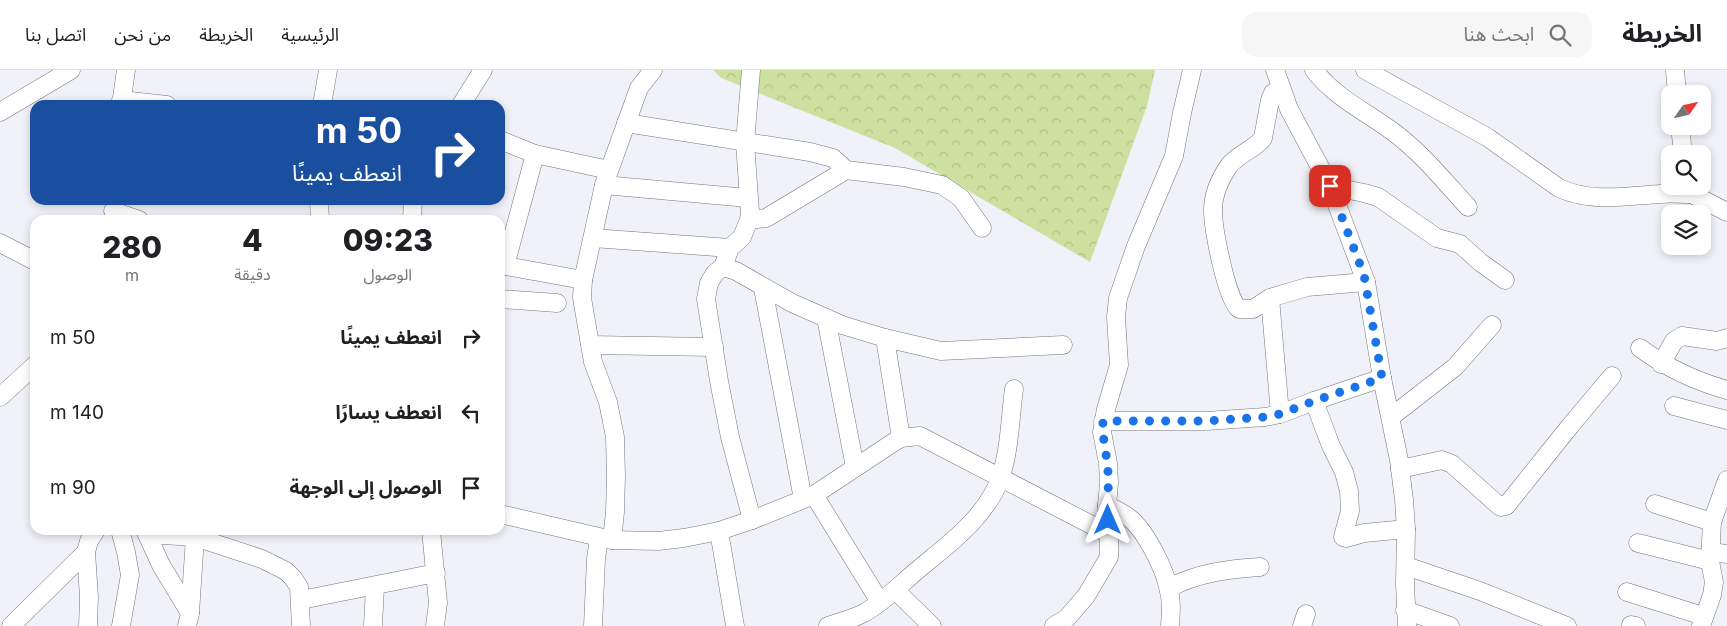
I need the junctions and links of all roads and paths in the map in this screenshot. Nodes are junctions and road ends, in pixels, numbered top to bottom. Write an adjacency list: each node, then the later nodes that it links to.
1 (71, 70): 17 (street)
2 (126, 70): 14 (street)
3 (328, 70): 15 (street)
4 (483, 70): 16 (street)
5 (653, 70): 18 (street)
6 (751, 70): 20 (street)
7 (1192, 70): 68 (street)
8 (1275, 70): 13 (street)
9 (1314, 70): 28 (street)
10 (1365, 70): 25 (street)
11 (1675, 70): 12 (street)
12 (1677, 85)
13 (1280, 88): 24 (street); 45 (street)
14 (121, 100)
15 (323, 100)
16 (464, 100)
17 (0, 112)
18 (626, 123): 20 (street); 23 (street)
19 (505, 142): 21 (street)
20 (745, 143): 22 (street); 27 (street)
21 (535, 154): 23 (street); 37 (street)
22 (846, 170): 32 (street); 33 (street)
23 (607, 178): 27 (street); 34 (street)
24 (1330, 186): 42 (street); 43 (street)
25 (1661, 194)
26 (1699, 195): 30 (street)
27 (748, 198): 32 (street)
28 (1468, 207)
29 (113, 210): 31 (street)
30 (1727, 212)
31 (126, 215)
32 (749, 220): 36 (street)
33 (982, 228)
34 (593, 238): 36 (street); 41 (street)
35 (0, 243): 38 (street)
36 (730, 248): 40 (street)
37 (505, 256)
38 (30, 258)
39 (505, 267): 41 (street)
40 (723, 267): 44 (street); 54 (street)
41 (583, 280): 52 (street)
42 (1505, 280)
43 (1366, 282): 45 (street); 59 (street)
44 (763, 288): 48 (street); 74 (street)
45 (1270, 298): 65 (street)
46 (505, 299): 47 (street)
47 (557, 303)
48 (826, 318): 50 (street); 70 (street)
49 (1492, 325): 66 (street)
50 (885, 338): 53 (street); 69 (street)
51 (1727, 338): 56 (street)
52 (590, 345): 54 (street); 89 (street)
53 (1063, 345)
54 (714, 347): 78 (street)
55 (1640, 348): 56 (street)
56 (1661, 364): 61 (street)
57 (30, 370): 62 (street)
58 (1612, 376): 71 (street)
59 (1382, 378): 63 (street); 66 (street)
60 (1014, 389): 72 (street)
61 (1727, 390)
62 (0, 397)
63 (1314, 401): 65 (street); 80 (street)
64 (1674, 406): 67 (street)
65 (1280, 414): 68 (street)
66 (1391, 417): 71 (street)
67 (1727, 420)
68 (1103, 421): 76 (street)
69 (902, 438): 70 (street); 72 (street)
70 (855, 467): 74 (street)
71 (1400, 469): 80 (street)
72 (1000, 478): 82 (street); 98 (street)
73 (1727, 480): 79 (street)
74 (809, 497): 78 (street); 101 (street)
75 (1655, 504): 79 (street)
76 (1107, 505): 82 (street); 97 (street)
77 (505, 515): 89 (street)
78 (752, 520): 81 (street)
79 (1712, 522): 92 (street)
80 (1406, 529): 93 (street)
81 (719, 531): 89 (street); 112 (street)
82 (1109, 534): 115 (street)
83 (93, 535): 91 (street)
84 (121, 535): 107 (street)
85 (147, 535): 103 (street)
86 (202, 535): 103 (street)
87 (204, 535): 100 (street)
88 (432, 535): 95 (street)
89 (605, 539): 111 (street)
90 (1638, 542): 92 (street)
91 (86, 552): 105 (street); 106 (street)
92 (1716, 556): 104 (street)
93 (1406, 566): 102 (street); 118 (street)
94 (1260, 567): 97 (street)
95 (436, 573): 96 (street); 110 (street)
96 (374, 586): 100 (street); 109 (street)
97 (1169, 588): 116 (street)
98 (895, 590): 101 (street); 114 (street)
99 (1627, 592): 104 (street)
100 (301, 600): 108 (street)
101 (880, 602): 113 (street)
102 (1406, 618): 117 (street)
103 (189, 620)
104 (1702, 621)
105 (11, 626)
106 (88, 626)
107 (121, 626)
108 (301, 626)
109 (373, 626)
110 (435, 626)
111 (593, 626)
112 (735, 626)
113 (828, 626)
114 (932, 626)
115 (1054, 626)
116 (1170, 626)
117 (1450, 626)
118 (1564, 626)

